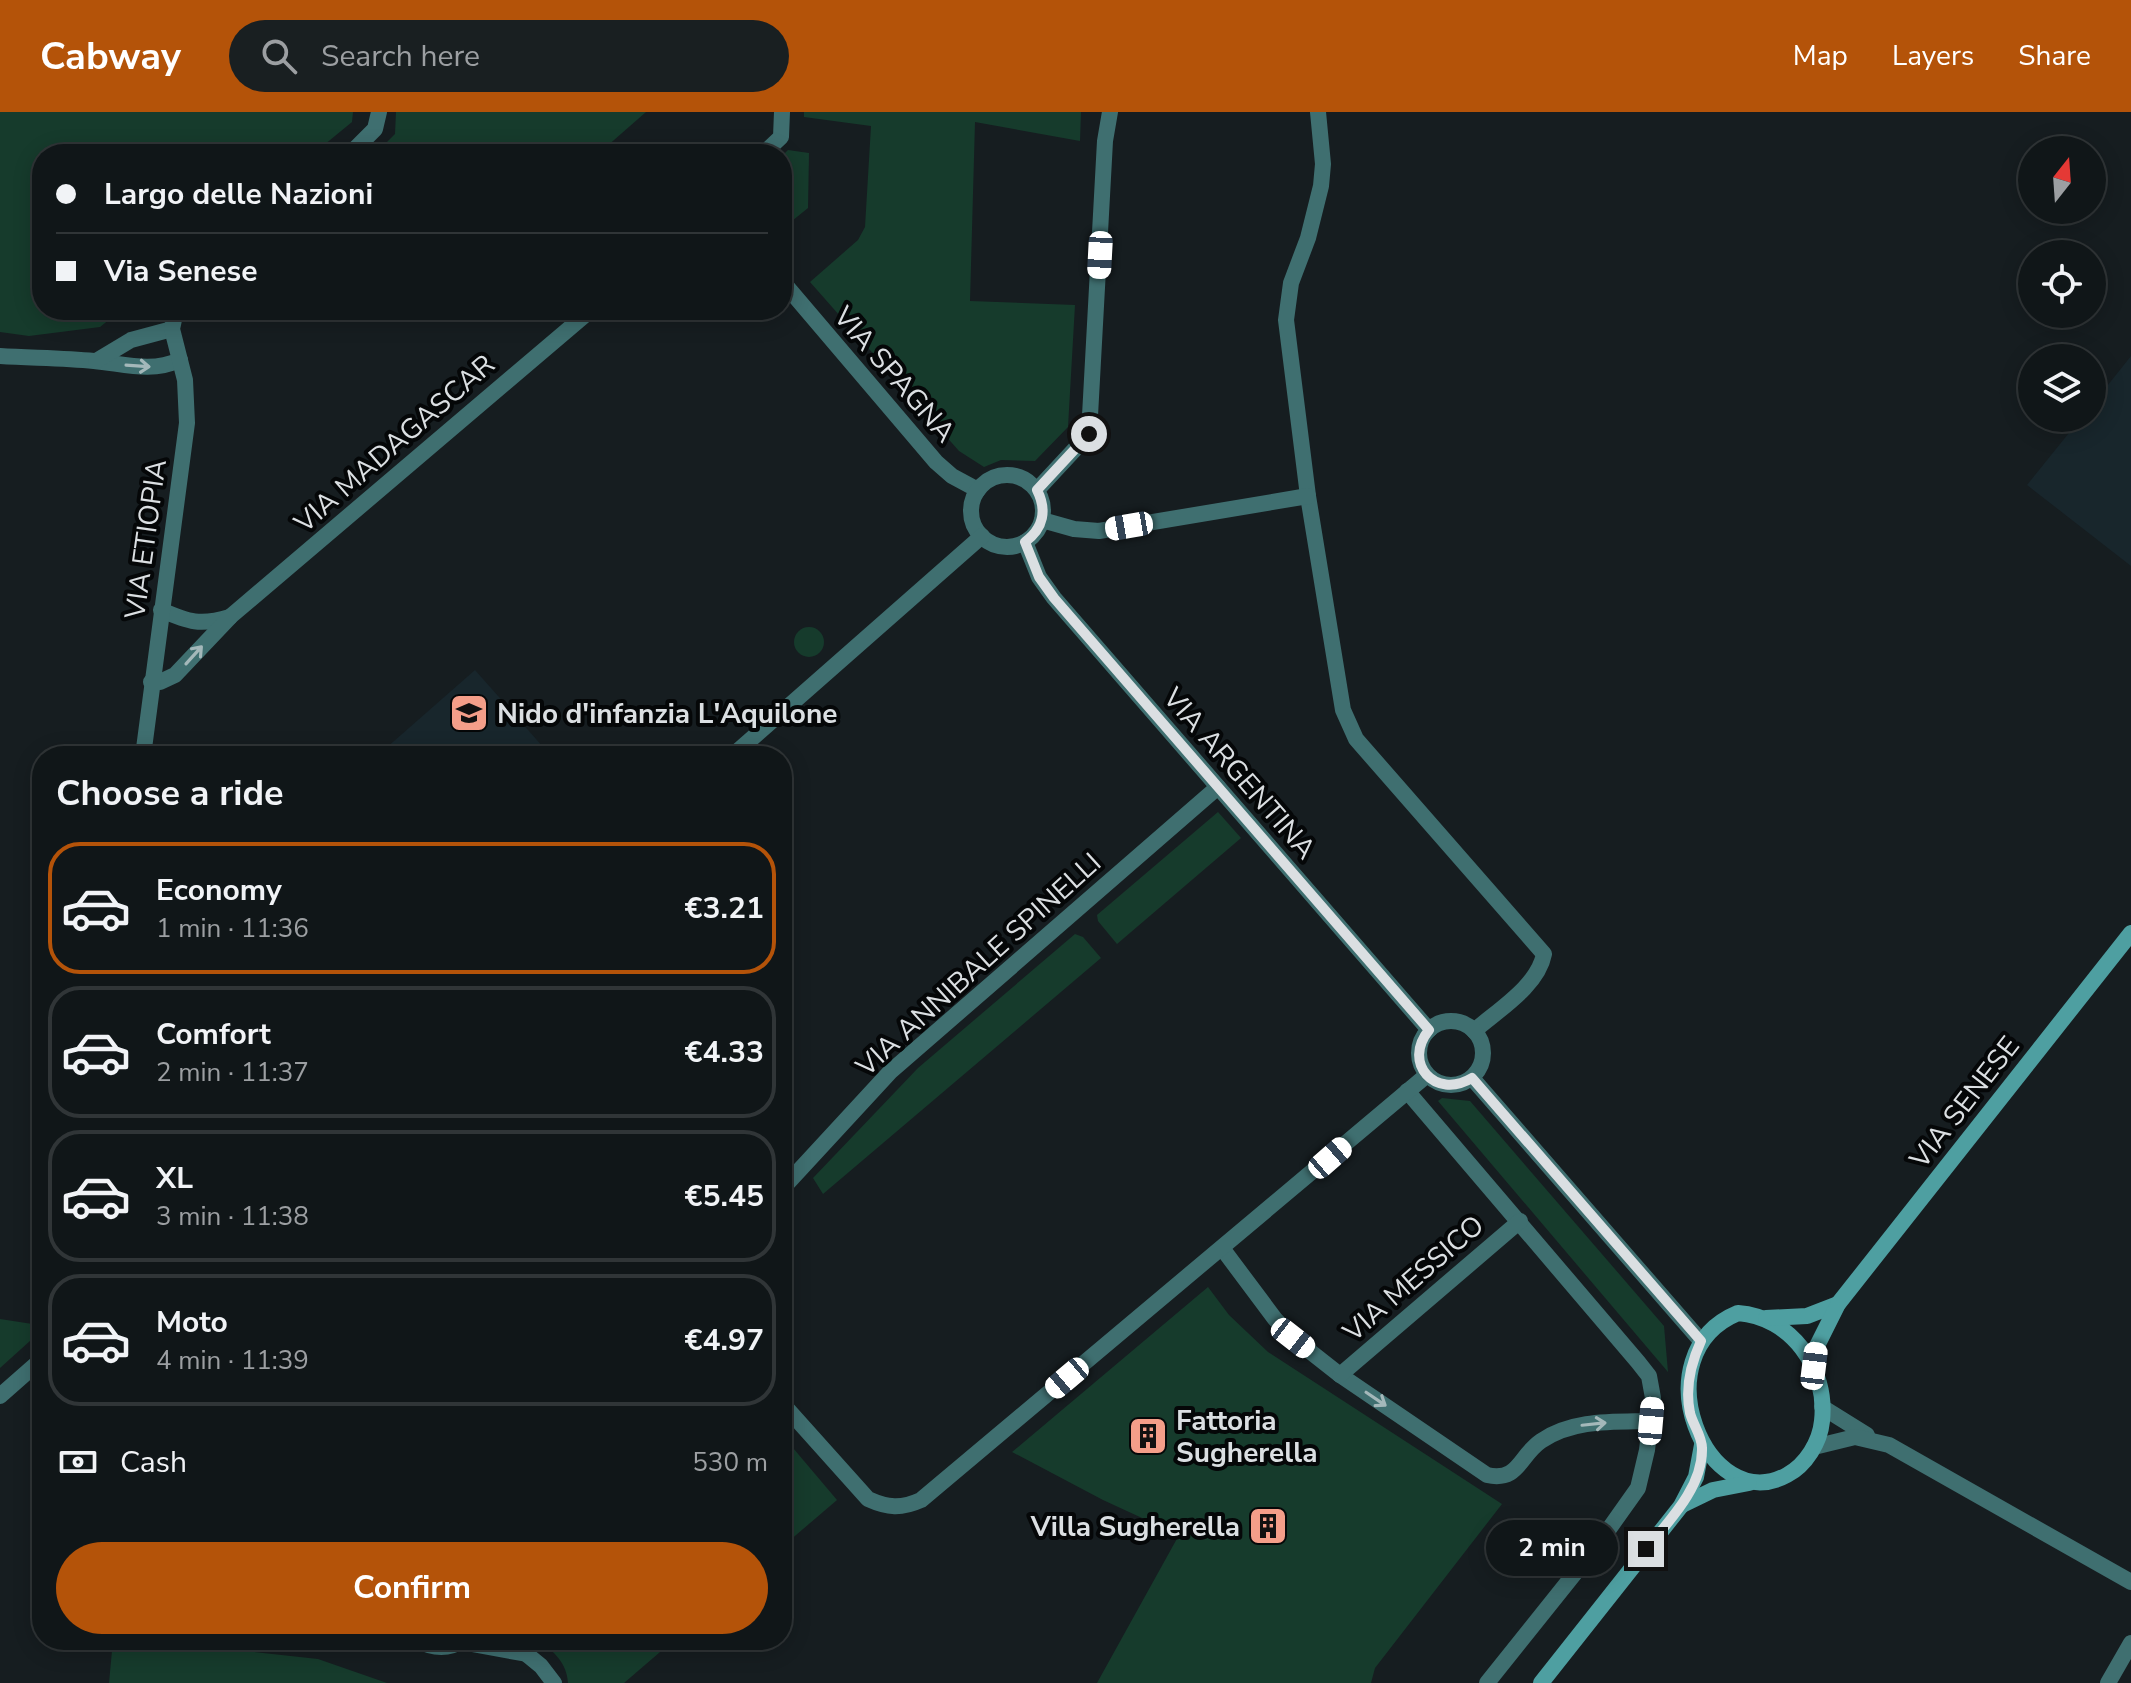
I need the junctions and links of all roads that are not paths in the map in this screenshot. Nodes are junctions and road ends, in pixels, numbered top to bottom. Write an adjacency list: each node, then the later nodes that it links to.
1 (379, 112): 5 (street)
2 (782, 112): 6 (street)
3 (1110, 112): 15 (street)
4 (1318, 112): 16 (street)
5 (360, 144)
6 (774, 144)
7 (792, 293): 14 (street, VIA SPAGNA)
8 (174, 320): 10 (street)
9 (579, 320): 21 (street, VIA MADAGASCAR)
10 (172, 329): 12 (street, VIA ETIOPIA); 13 (street)
11 (0, 356): 13 (street)
12 (180, 360): 13 (street, one-way to 12); 20 (street, VIA ETIOPIA)
13 (96, 361)
14 (978, 490): 15 (street); 18 (street)
15 (1037, 490): 17 (street)
16 (1308, 496): 17 (street); 28 (street)
17 (1042, 520): 19 (street)
18 (982, 536): 19 (street); 24 (street)
19 (1025, 542): 25 (street, VIA ARGENTINA)
20 (161, 610): 21 (street); 22 (street, VIA ETIOPIA)
21 (231, 616): 22 (street, VIA MADAGASCAR, one-way to 21)
22 (151, 682): 23 (street, VIA ETIOPIA)
23 (144, 746)
24 (743, 746)
25 (1218, 787): 27 (street, VIA ARGENTINA); 32 (street, VIA ANNIBALE SPINELLI)
26 (2131, 933): 35 (main road, VIA SENESE)
27 (1429, 1030): 28 (street); 29 (street)
28 (1474, 1031): 30 (street)
29 (1427, 1075): 30 (street); 31 (street)
30 (1472, 1078): 37 (street)
31 (1407, 1091): 33 (street, VIA MESSICO); 34 (street)
32 (792, 1178)
33 (1520, 1221): 40 (street, VIA MESSICO); 44 (street, VIA MESSICO)
34 (1222, 1248): 40 (street, VIA MESSICO); 43 (street)
35 (1838, 1304): 36 (main road); 38 (main road, VIA SENESE)
36 (1764, 1318): 37 (main road); 38 (main road)
37 (1701, 1341): 46 (main road)
38 (1814, 1366): 42 (main road)
39 (32, 1368): 41 (street)
40 (1340, 1375): 44 (street, VIA MESSICO, one-way to 44)
41 (0, 1396)
42 (1822, 1407): 45 (street); 47 (main road)
43 (792, 1414)
44 (1651, 1421): 56 (street, VIA MESSICO)
45 (1876, 1440): 47 (street); 50 (street)
46 (1702, 1445): 48 (main road); 49 (main road)
47 (1814, 1447): 48 (main road)
48 (1749, 1483): 49 (main road)
49 (1681, 1506): 57 (main road)
50 (2131, 1582)
51 (2131, 1643): 58 (street)
52 (507, 1650): 54 (street)
53 (522, 1650): 54 (street)
54 (527, 1654): 55 (street)
55 (554, 1683)
56 (1487, 1683)
57 (1541, 1683)
58 (2108, 1683)

